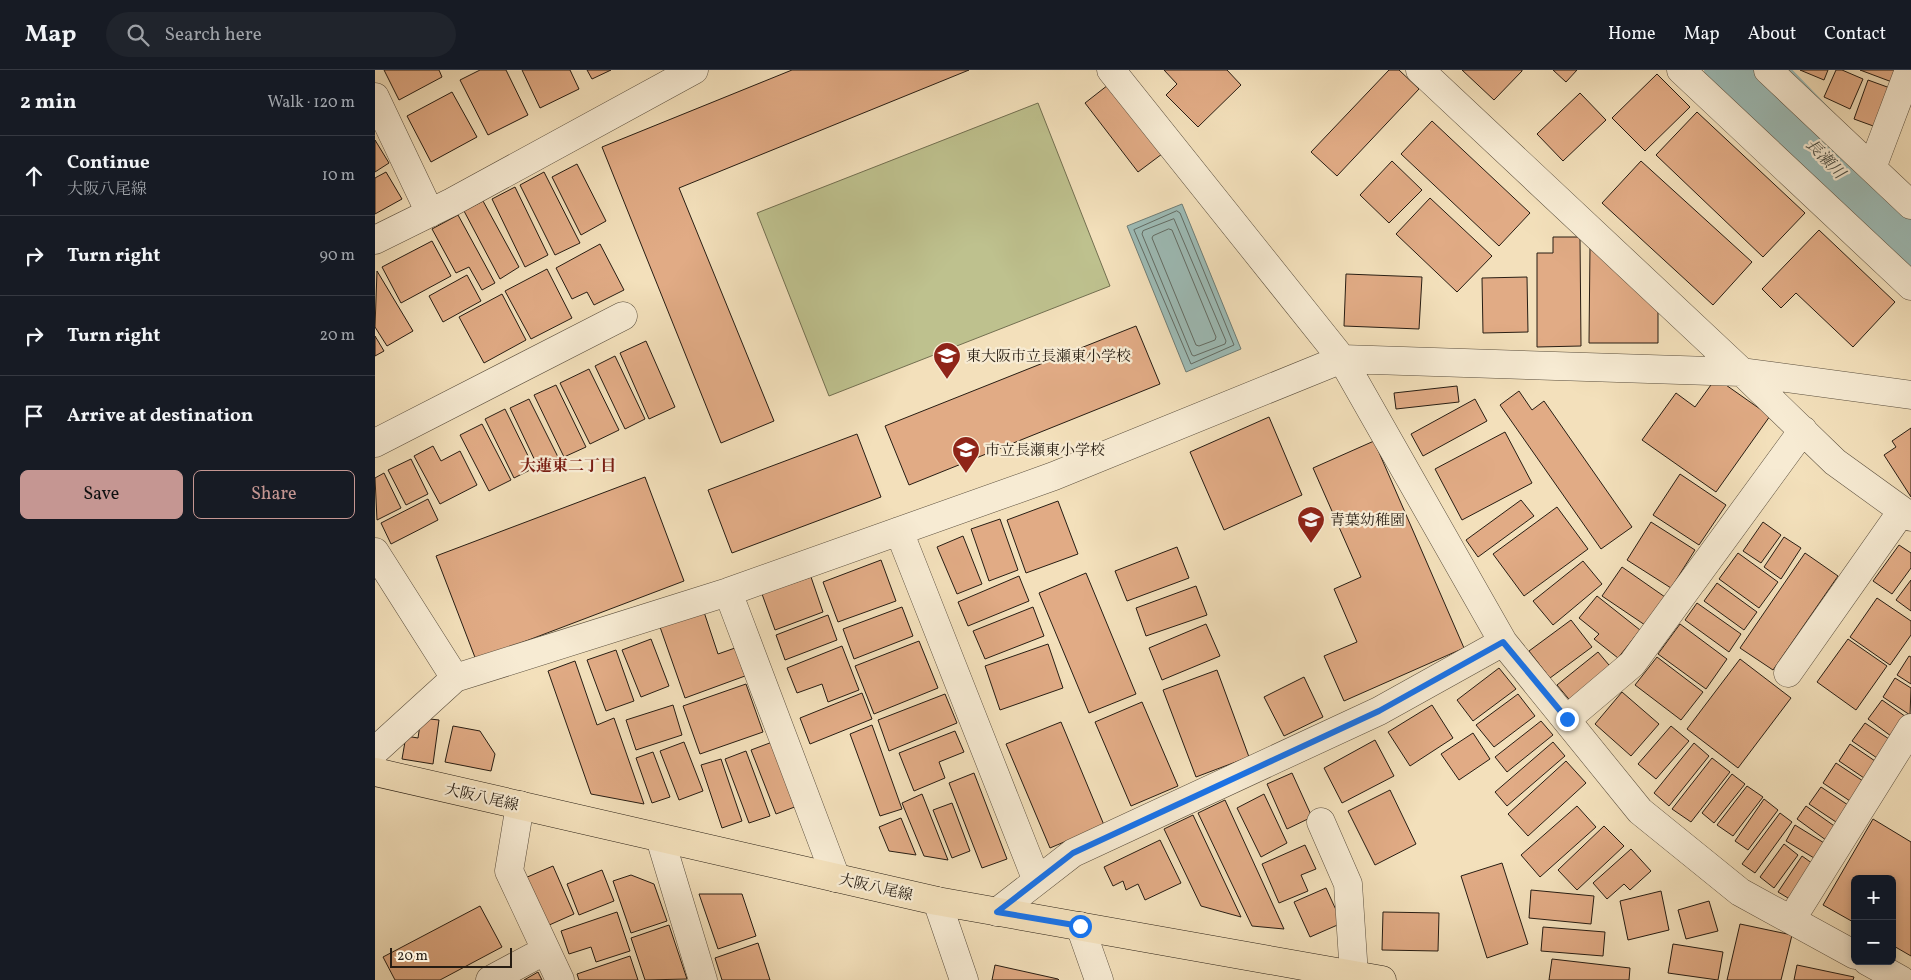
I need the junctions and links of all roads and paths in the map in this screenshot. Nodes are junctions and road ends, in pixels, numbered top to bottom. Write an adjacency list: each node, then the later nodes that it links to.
1 (694, 70): 10 (street)
2 (1111, 70): 14 (street)
3 (1420, 70): 15 (street)
4 (1681, 70): 12 (street)
5 (1768, 70): 8 (street)
6 (1909, 70): 8 (street)
7 (375, 97): 10 (street)
8 (1871, 168): 9 (street)
9 (1911, 205)
10 (430, 213): 11 (street)
11 (375, 240)
12 (1911, 286)
13 (623, 316): 18 (street)
14 (1342, 359): 15 (street); 20 (street); 23 (street)
15 (1742, 372): 16 (street); 17 (street)
16 (1911, 394)
17 (1803, 430): 19 (street); 26 (street)
18 (375, 443)
19 (1907, 514): 24 (street)
20 (899, 531): 22 (street); 34 (street)
21 (375, 552): 25 (street)
22 (729, 592): 25 (street); 33 (street)
23 (1503, 642): 26 (street); 34 (street)
24 (1788, 673)
25 (455, 678): 28 (street)
26 (1567, 719): 37 (street)
27 (1911, 728): 37 (street)
28 (375, 751)
29 (375, 772): 30 (main road, 大阪八尾線)
30 (520, 806): 32 (main road, 大阪八尾線); 39 (street)
31 (1321, 822): 42 (street)
32 (659, 838): 33 (main road, 大阪八尾線); 45 (street)
33 (836, 878): 35 (main road, 大阪八尾線)
34 (1037, 881): 36 (street)
35 (937, 901): 36 (main road, 大阪八尾線); 46 (street)
36 (997, 912): 38 (main road, 大阪八尾線)
37 (1791, 920): 40 (street)
38 (1080, 926): 42 (main road, 大阪八尾線); 47 (street)
39 (546, 950): 43 (street); 44 (street)
40 (1851, 953)
41 (1874, 965): 49 (street)
42 (1354, 974): 48 (main road, 大阪八尾線)
43 (490, 980)
44 (560, 980)
45 (703, 980)
46 (964, 980)
47 (1099, 980)
48 (1382, 980)
49 (1901, 980)

